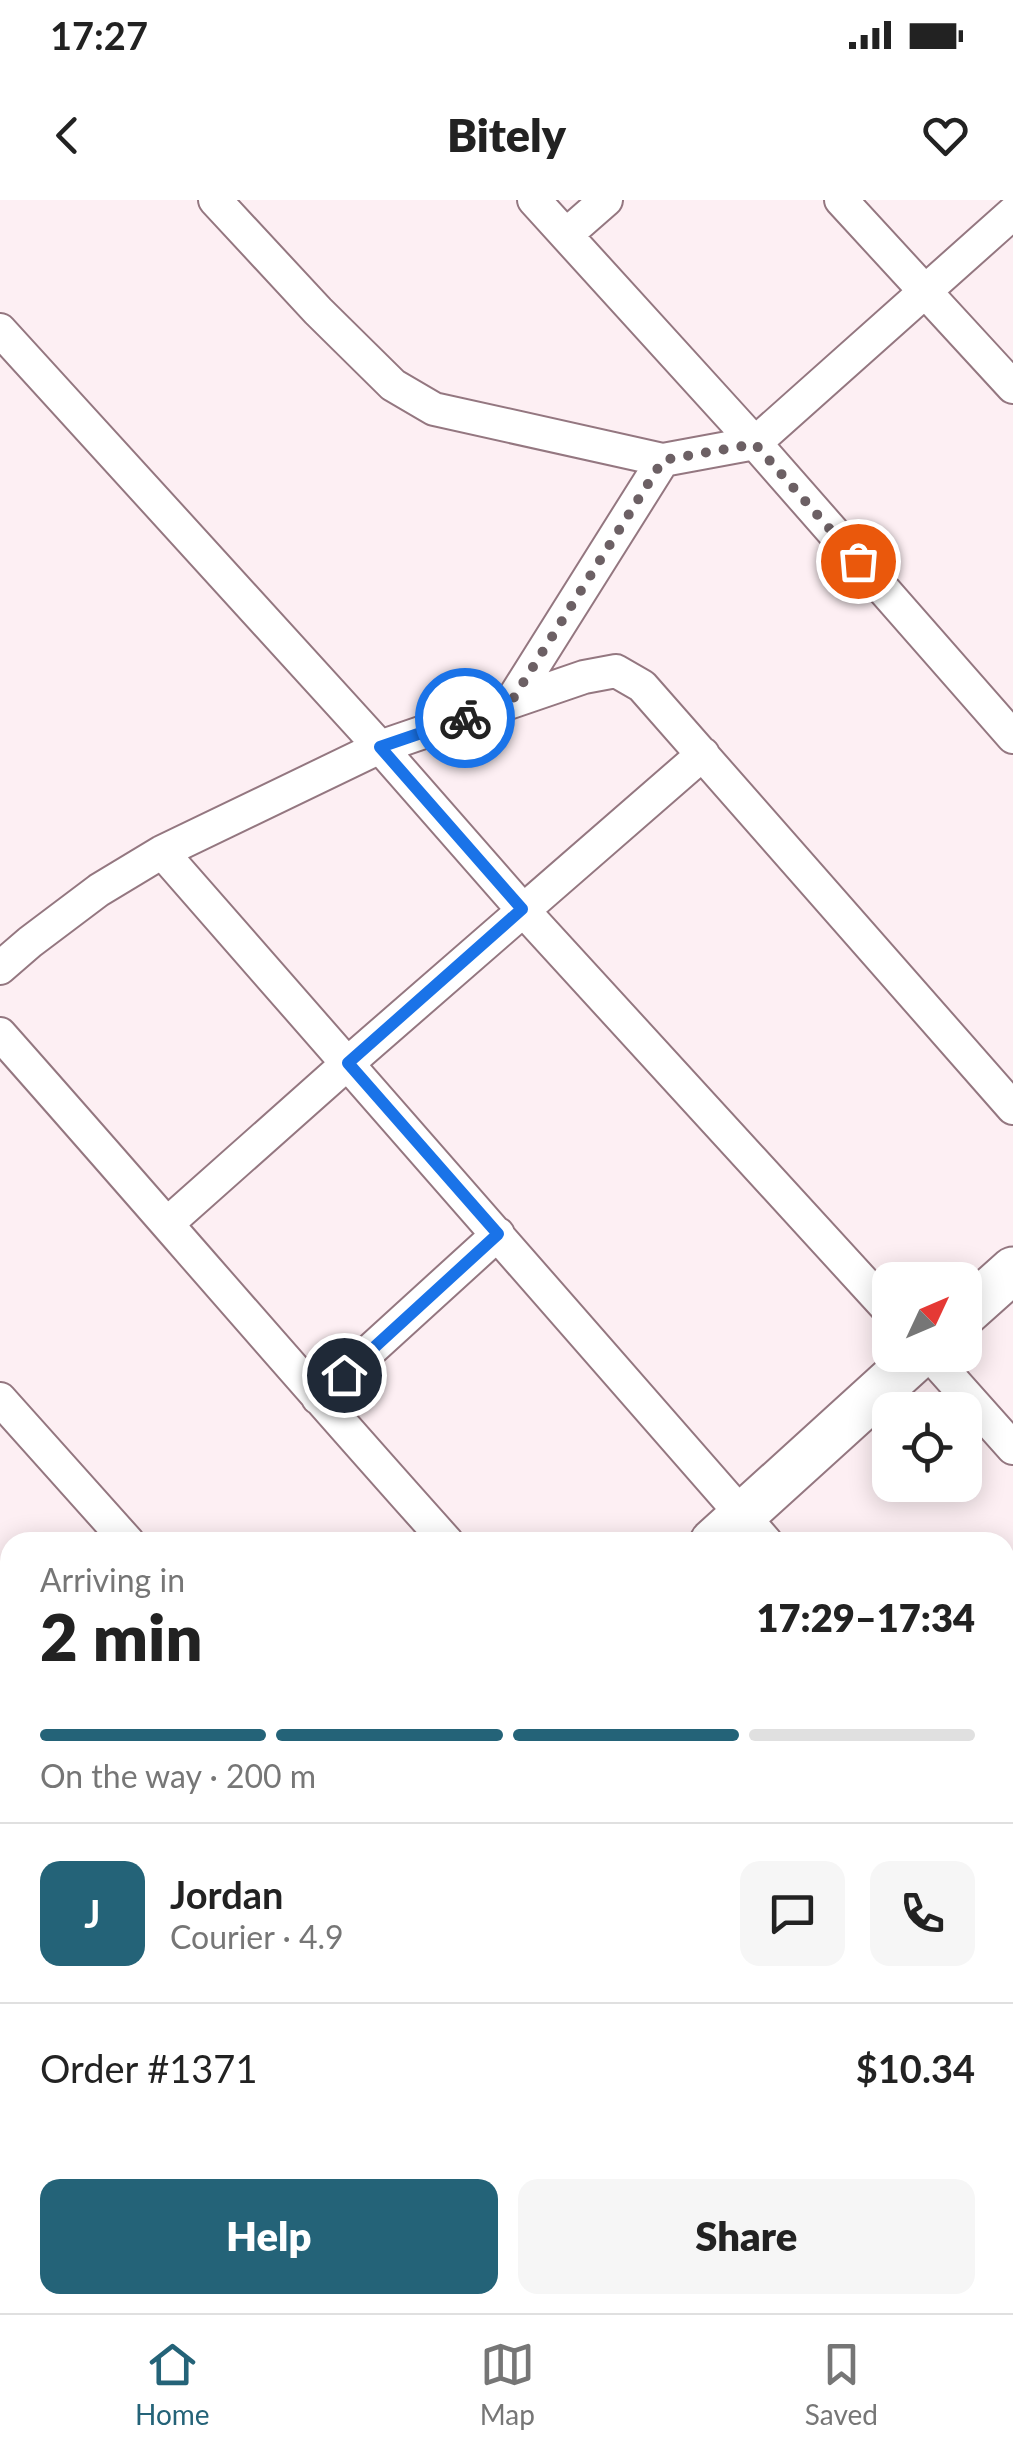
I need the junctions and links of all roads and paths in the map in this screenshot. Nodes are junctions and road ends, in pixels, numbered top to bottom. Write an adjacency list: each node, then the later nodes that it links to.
1 (216, 200): 11 (street)
2 (534, 200): 6 (street)
3 (606, 200): 6 (street)
4 (841, 200): 7 (street)
5 (1013, 213): 7 (street)
6 (566, 236): 10 (street)
7 (926, 291): 9 (street); 10 (street)
8 (0, 330): 14 (street)
9 (1013, 387)
10 (755, 444): 11 (street); 13 (street)
11 (663, 460): 12 (street)
12 (511, 702): 14 (street); 15 (street)
13 (1013, 737)
14 (380, 747): 16 (street); 17 (street)
15 (703, 754): 17 (street); 21 (street)
16 (162, 852): 18 (street); 20 (street)
17 (522, 909): 20 (street); 25 (street)
18 (0, 968)
19 (0, 1034): 22 (street)
20 (348, 1063): 22 (street); 23 (street)
21 (1013, 1108)
22 (168, 1223): 29 (street)
23 (498, 1234): 29 (street); 34 (street)
24 (1013, 1270): 26 (main road)
25 (872, 1291)
26 (982, 1298)
27 (902, 1372): 35 (main road)
28 (945, 1372): 31 (street)
29 (318, 1398): 33 (street)
30 (0, 1399): 32 (street)
31 (1013, 1448)
32 (119, 1532)
33 (437, 1532)
34 (739, 1532)
35 (743, 1532)

